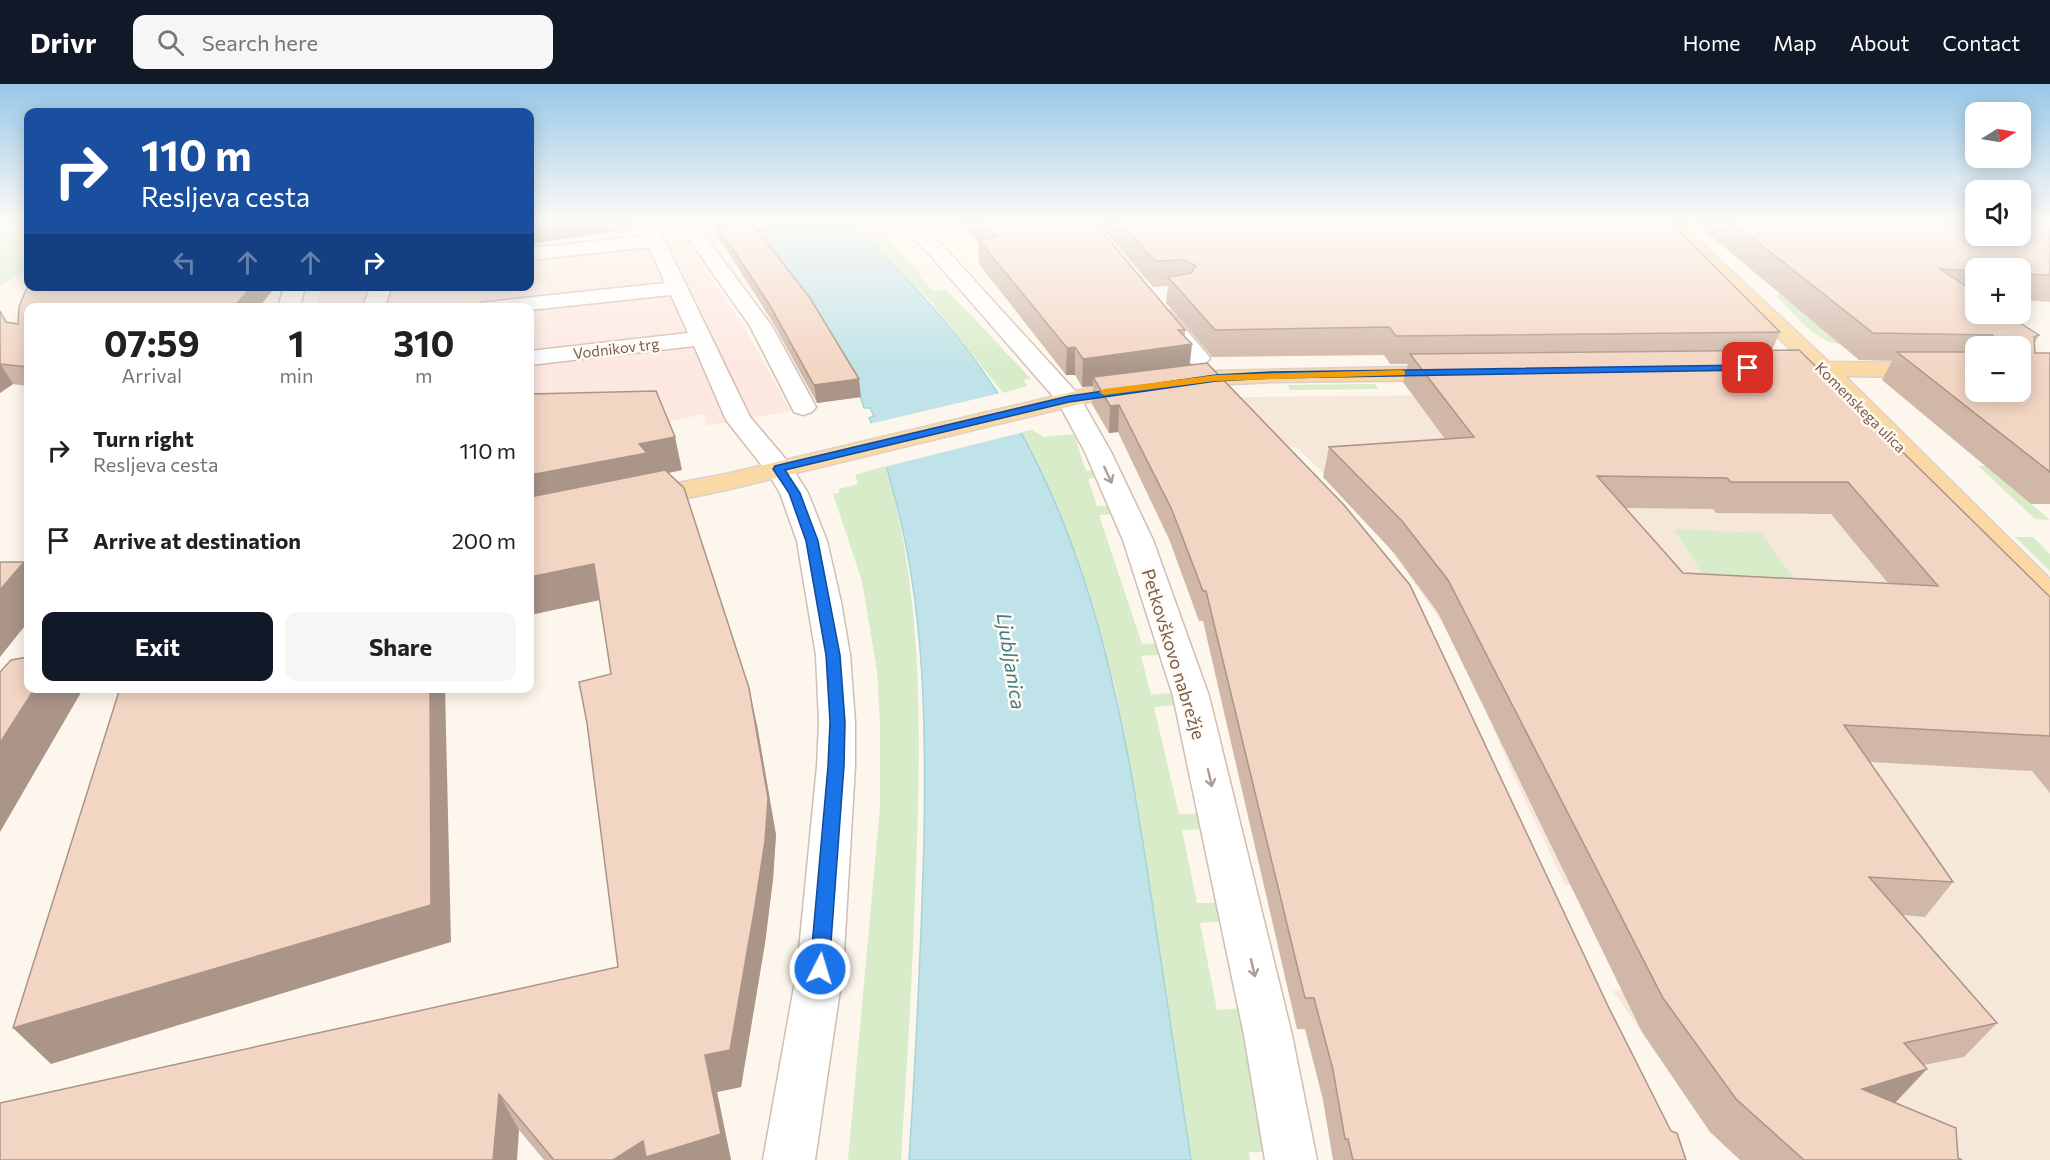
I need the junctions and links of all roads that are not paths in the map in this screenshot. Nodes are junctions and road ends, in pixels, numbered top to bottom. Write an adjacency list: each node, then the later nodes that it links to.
1 (671, 271): 5 (street)
2 (725, 271): 16 (street)
3 (955, 271): 15 (street, Petkovškovo nabrežje)
4 (1721, 271): 12 (main road, Komenskega ulica)
5 (679, 288): 7 (street); 8 (street)
6 (1146, 296): 10 (street)
7 (534, 303)
8 (702, 338): 9 (street, Vodnikov trg); 17 (street)
9 (534, 358)
10 (1198, 358)
11 (1748, 368): 12 (main road)
12 (1822, 368): 13 (main road); 19 (main road, Komenskega ulica)
13 (1965, 371)
14 (1469, 372): 15 (main road)
15 (1069, 399): 17 (main road); 21 (street, Petkovškovo nabrežje, one-way to 21)
16 (803, 407)
17 (779, 469): 18 (main road); 20 (street)
18 (610, 506)
19 (2050, 597)
20 (789, 1160)
21 (1291, 1160)

